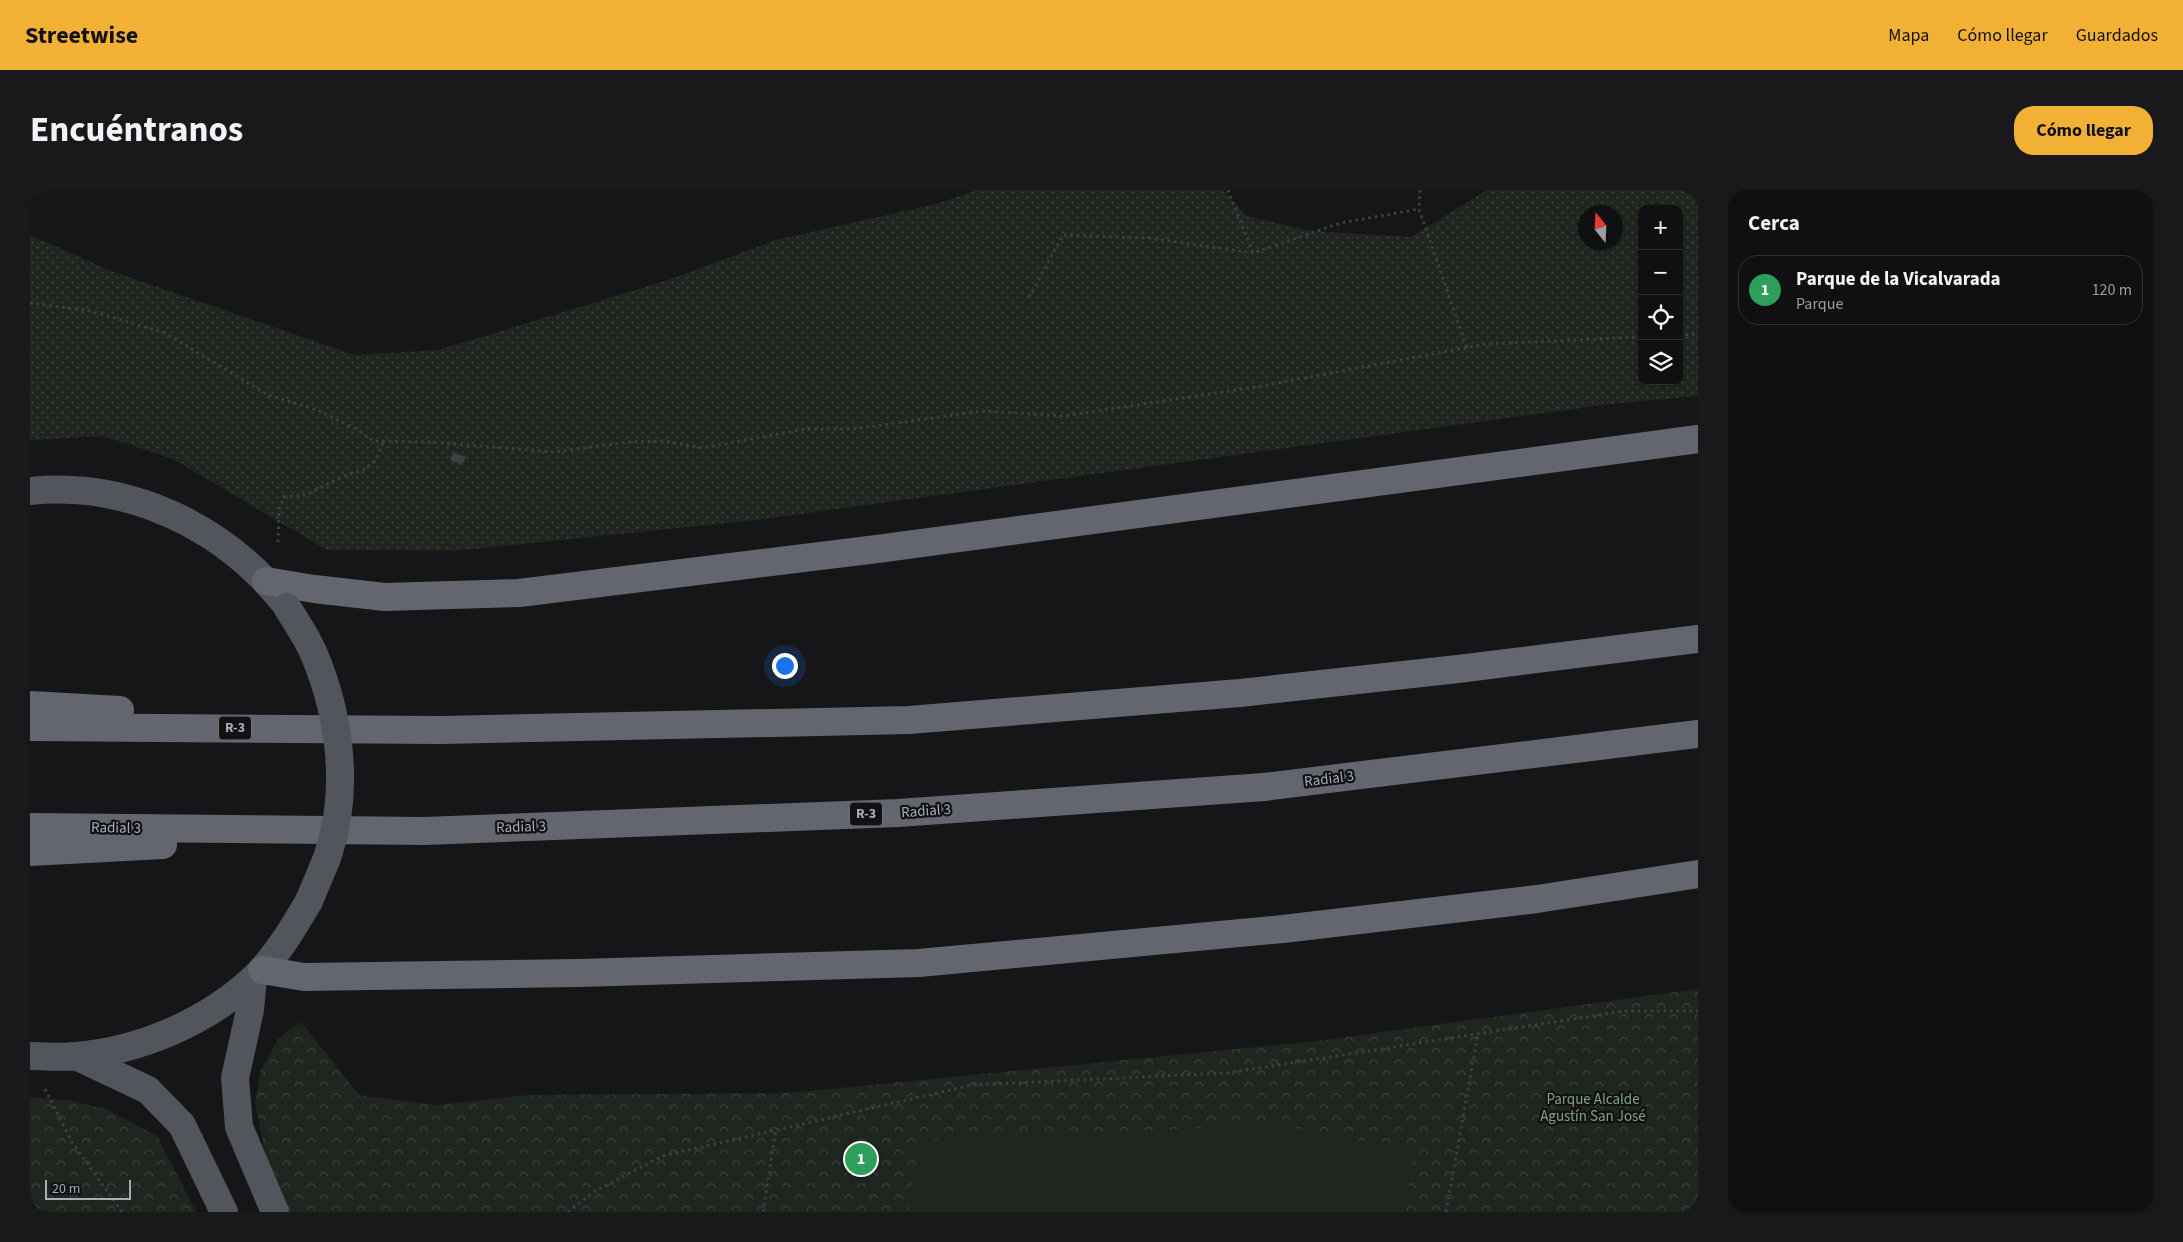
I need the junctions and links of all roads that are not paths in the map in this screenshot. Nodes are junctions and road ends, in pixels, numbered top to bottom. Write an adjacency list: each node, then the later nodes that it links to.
1 (1698, 439): 3 (highway)
2 (30, 491): 3 (main road)
3 (266, 581): 13 (main road, bridge)
4 (1698, 639): 7 (highway, R-3)
5 (30, 705): 7 (highway)
6 (30, 727): 7 (highway, R-3)
7 (440, 730)
8 (1698, 734): 10 (highway, Radial 3 / R-3)
9 (30, 827): 10 (highway, Radial 3 / R-3)
10 (424, 831): 11 (highway, R-3)
11 (30, 852)
12 (1698, 874): 13 (highway)
13 (257, 974): 15 (main road); 17 (main road)
14 (30, 1056): 15 (main road)
15 (76, 1056): 16 (main road)
16 (224, 1212)
17 (274, 1212)

